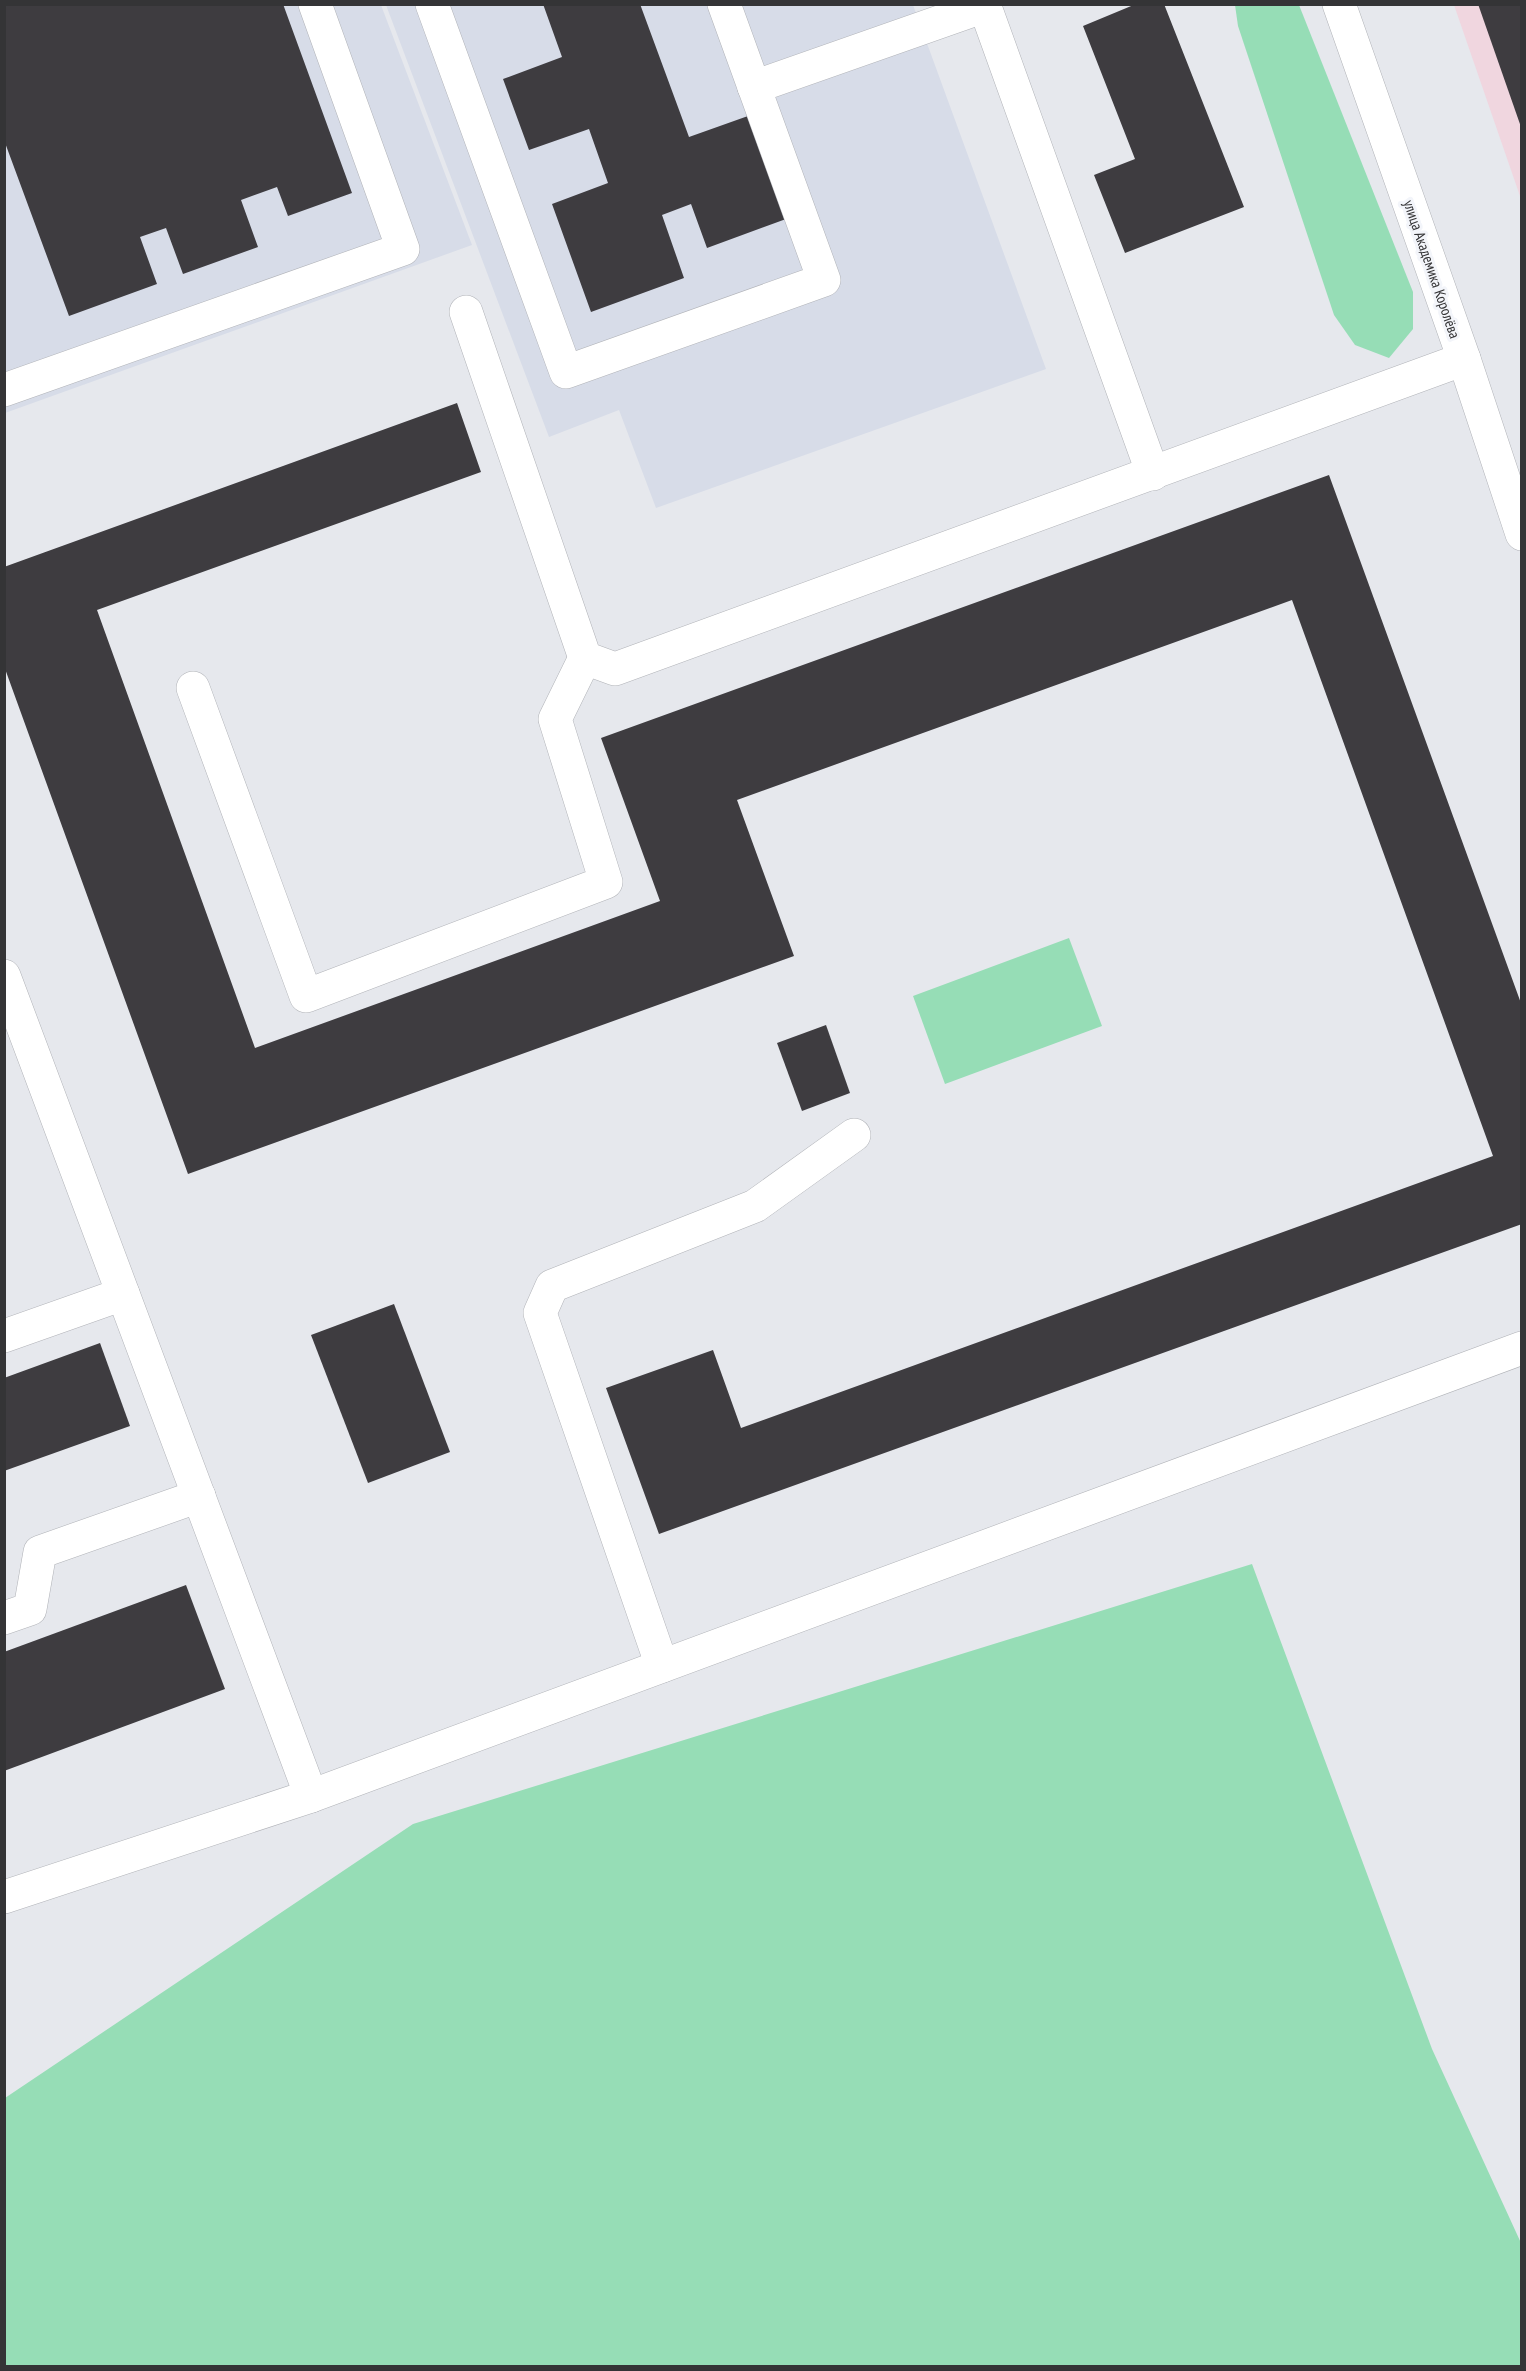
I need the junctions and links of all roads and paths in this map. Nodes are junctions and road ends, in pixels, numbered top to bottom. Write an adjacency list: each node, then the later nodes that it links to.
1 (315, 4): 9 (street)
2 (432, 4): 6 (street)
3 (724, 4): 6 (street)
4 (1339, 4): 8 (street, улица Академика Королёва)
5 (985, 5): 6 (street); 10 (street)
6 (754, 87)
7 (466, 312): 12 (street)
8 (1464, 359): 10 (street); 11 (street, улица Академика Королёва)
9 (4, 390)
10 (1152, 474): 12 (street)
11 (1521, 534)
12 (585, 658): 13 (street)
13 (194, 687)
14 (4, 976): 16 (street)
15 (854, 1135): 21 (street)
16 (123, 1294): 17 (street); 19 (street)
17 (4, 1336)
18 (1521, 1348): 21 (street)
19 (198, 1496): 20 (street); 22 (street)
20 (4, 1618)
21 (662, 1666): 22 (street)
22 (311, 1796): 23 (street)
23 (4, 1897)

